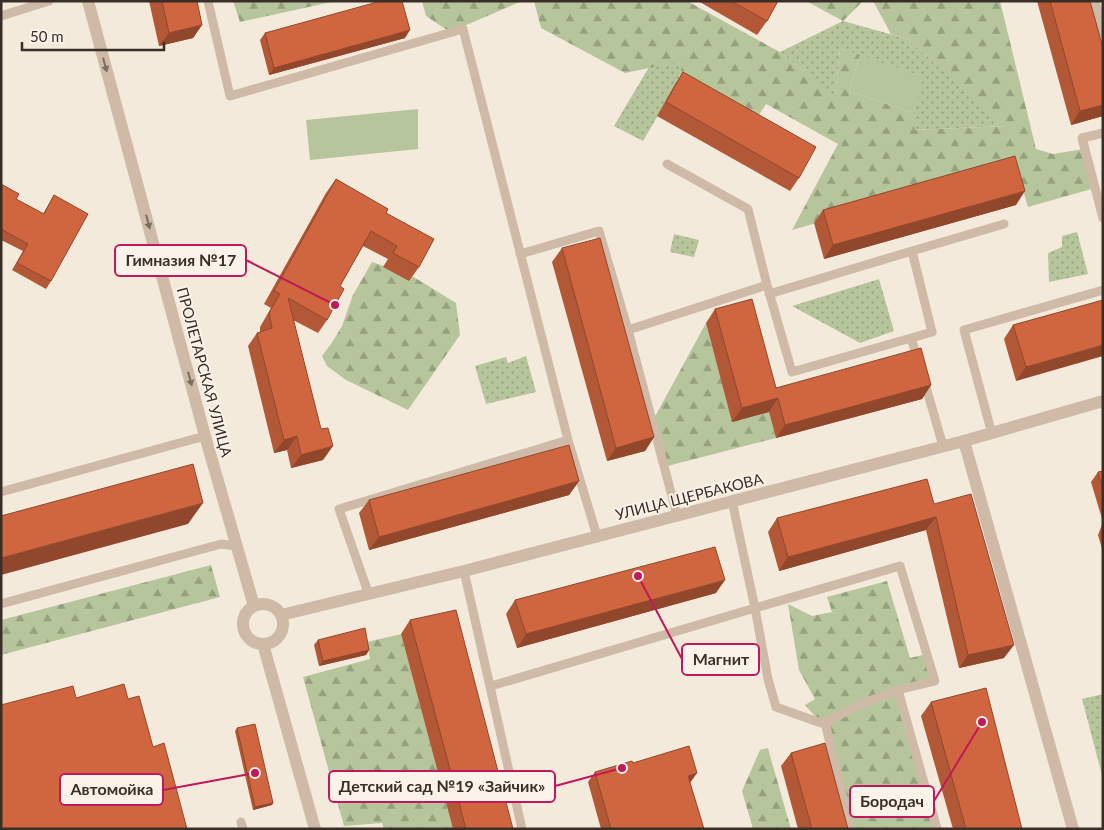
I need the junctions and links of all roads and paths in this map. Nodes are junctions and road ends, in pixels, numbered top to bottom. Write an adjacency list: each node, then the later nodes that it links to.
1 (49, 1): 5 (lane)
2 (88, 1): 21 (street, ПРОЛЕТАРСКАЯ УЛИЦА, one-way to 21)
3 (208, 1): 12 (lane)
4 (1095, 1): 6 (lane)
5 (1, 16)
6 (1103, 33)
7 (1103, 133): 9 (lane)
8 (667, 164): 13 (lane)
9 (1103, 218)
10 (1004, 224): 11 (lane)
11 (912, 251): 13 (lane); 16 (lane)
12 (520, 254): 15 (lane); 22 (lane)
13 (768, 290): 15 (lane); 16 (lane)
14 (1103, 290): 20 (lane)
15 (628, 330): 27 (lane)
16 (911, 338): 17 (lane)
17 (920, 366)
18 (922, 375): 24 (lane)
19 (1103, 401): 20 (street, УЛИЦА ЩЕРБАКОВА)
20 (992, 434): 23 (street, УЛИЦА ЩЕРБАКОВА)
21 (205, 436): 25 (lane); 29 (street, ПРОЛЕТАРСКАЯ УЛИЦА)
22 (568, 440): 28 (lane); 31 (lane)
23 (964, 441): 24 (street, УЛИЦА ЩЕРБАКОВА); 44 (street)
24 (943, 446): 26 (street, УЛИЦА ЩЕРБАКОВА)
25 (1, 492)
26 (732, 501): 27 (street, УЛИЦА ЩЕРБАКОВА); 34 (lane)
27 (677, 515): 28 (street, УЛИЦА ЩЕРБАКОВА)
28 (597, 536): 30 (street, УЛИЦА ЩЕРБАКОВА)
29 (235, 546): 32 (lane); 33 (street, ПРОЛЕТАРСКАЯ УЛИЦА)
30 (464, 571): 31 (street, УЛИЦА ЩЕРБАКОВА); 37 (lane)
31 (369, 595): 35 (street, УЛИЦА ЩЕРБАКОВА)
32 (1, 604)
33 (254, 606): 35 (street); 36 (street)
34 (755, 608): 37 (lane); 38 (lane); 39 (lane)
35 (281, 615): 36 (street)
36 (263, 644): 40 (street)
37 (491, 686): 41 (lane)
38 (898, 690): 39 (lane); 43 (lane)
39 (825, 722): 42 (lane)
40 (315, 829)
41 (522, 829)
42 (850, 829)
43 (937, 829)
44 (1073, 829)

